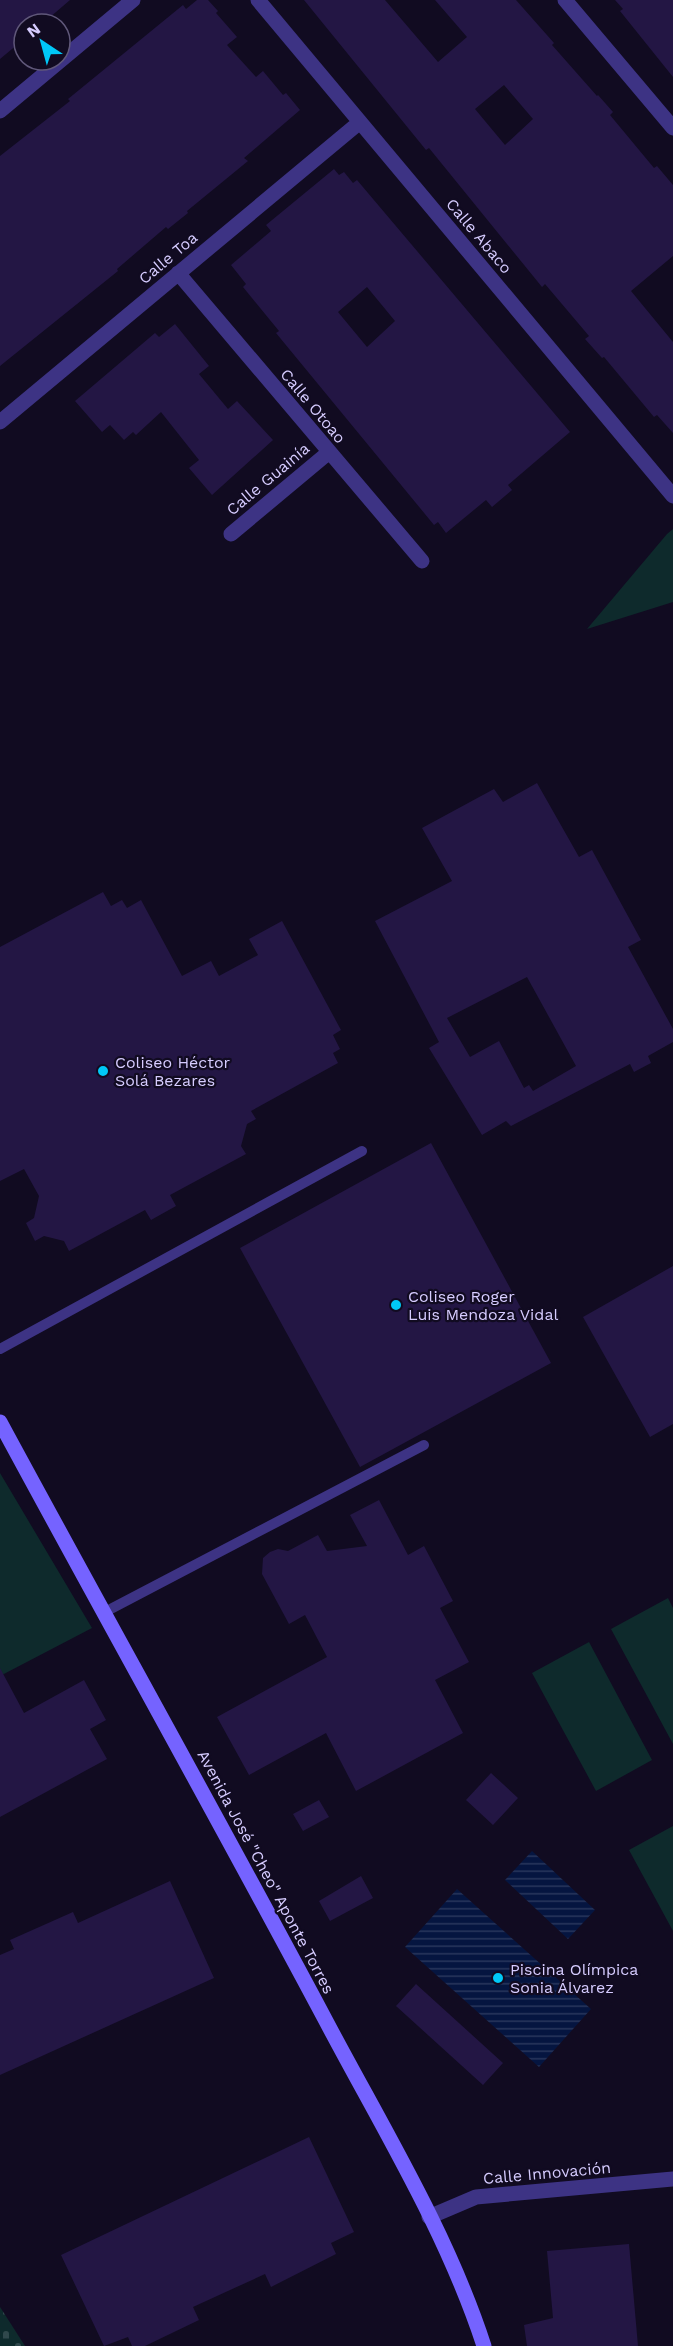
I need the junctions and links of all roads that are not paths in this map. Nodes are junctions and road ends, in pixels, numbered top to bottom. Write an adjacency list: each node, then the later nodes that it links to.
1 (133, 0): 4 (street)
2 (258, 0): 5 (street, Calle Abaco)
3 (565, 0): 6 (street)
4 (0, 111)
5 (360, 122): 7 (street, Calle Toa); 10 (street, Calle Abaco)
6 (673, 128)
7 (178, 273): 8 (street, Calle Toa); 9 (street, Calle Otoao)
8 (0, 422)
9 (328, 453): 11 (street, Calle Guainía); 12 (street, Calle Otoao)
10 (673, 496)
11 (231, 534)
12 (422, 561)
13 (362, 1151): 14 (lane)
14 (0, 1349)
15 (0, 1422): 17 (street, Avenida José "Cheo" Aponte Torres)
16 (424, 1445): 17 (lane)
17 (103, 1613): 19 (street, Avenida José "Cheo" Aponte Torres)
18 (673, 2179): 19 (street, Calle Innovación)
19 (429, 2217): 20 (street, Avenida José "Cheo" Aponte Torres)
20 (484, 2346)

